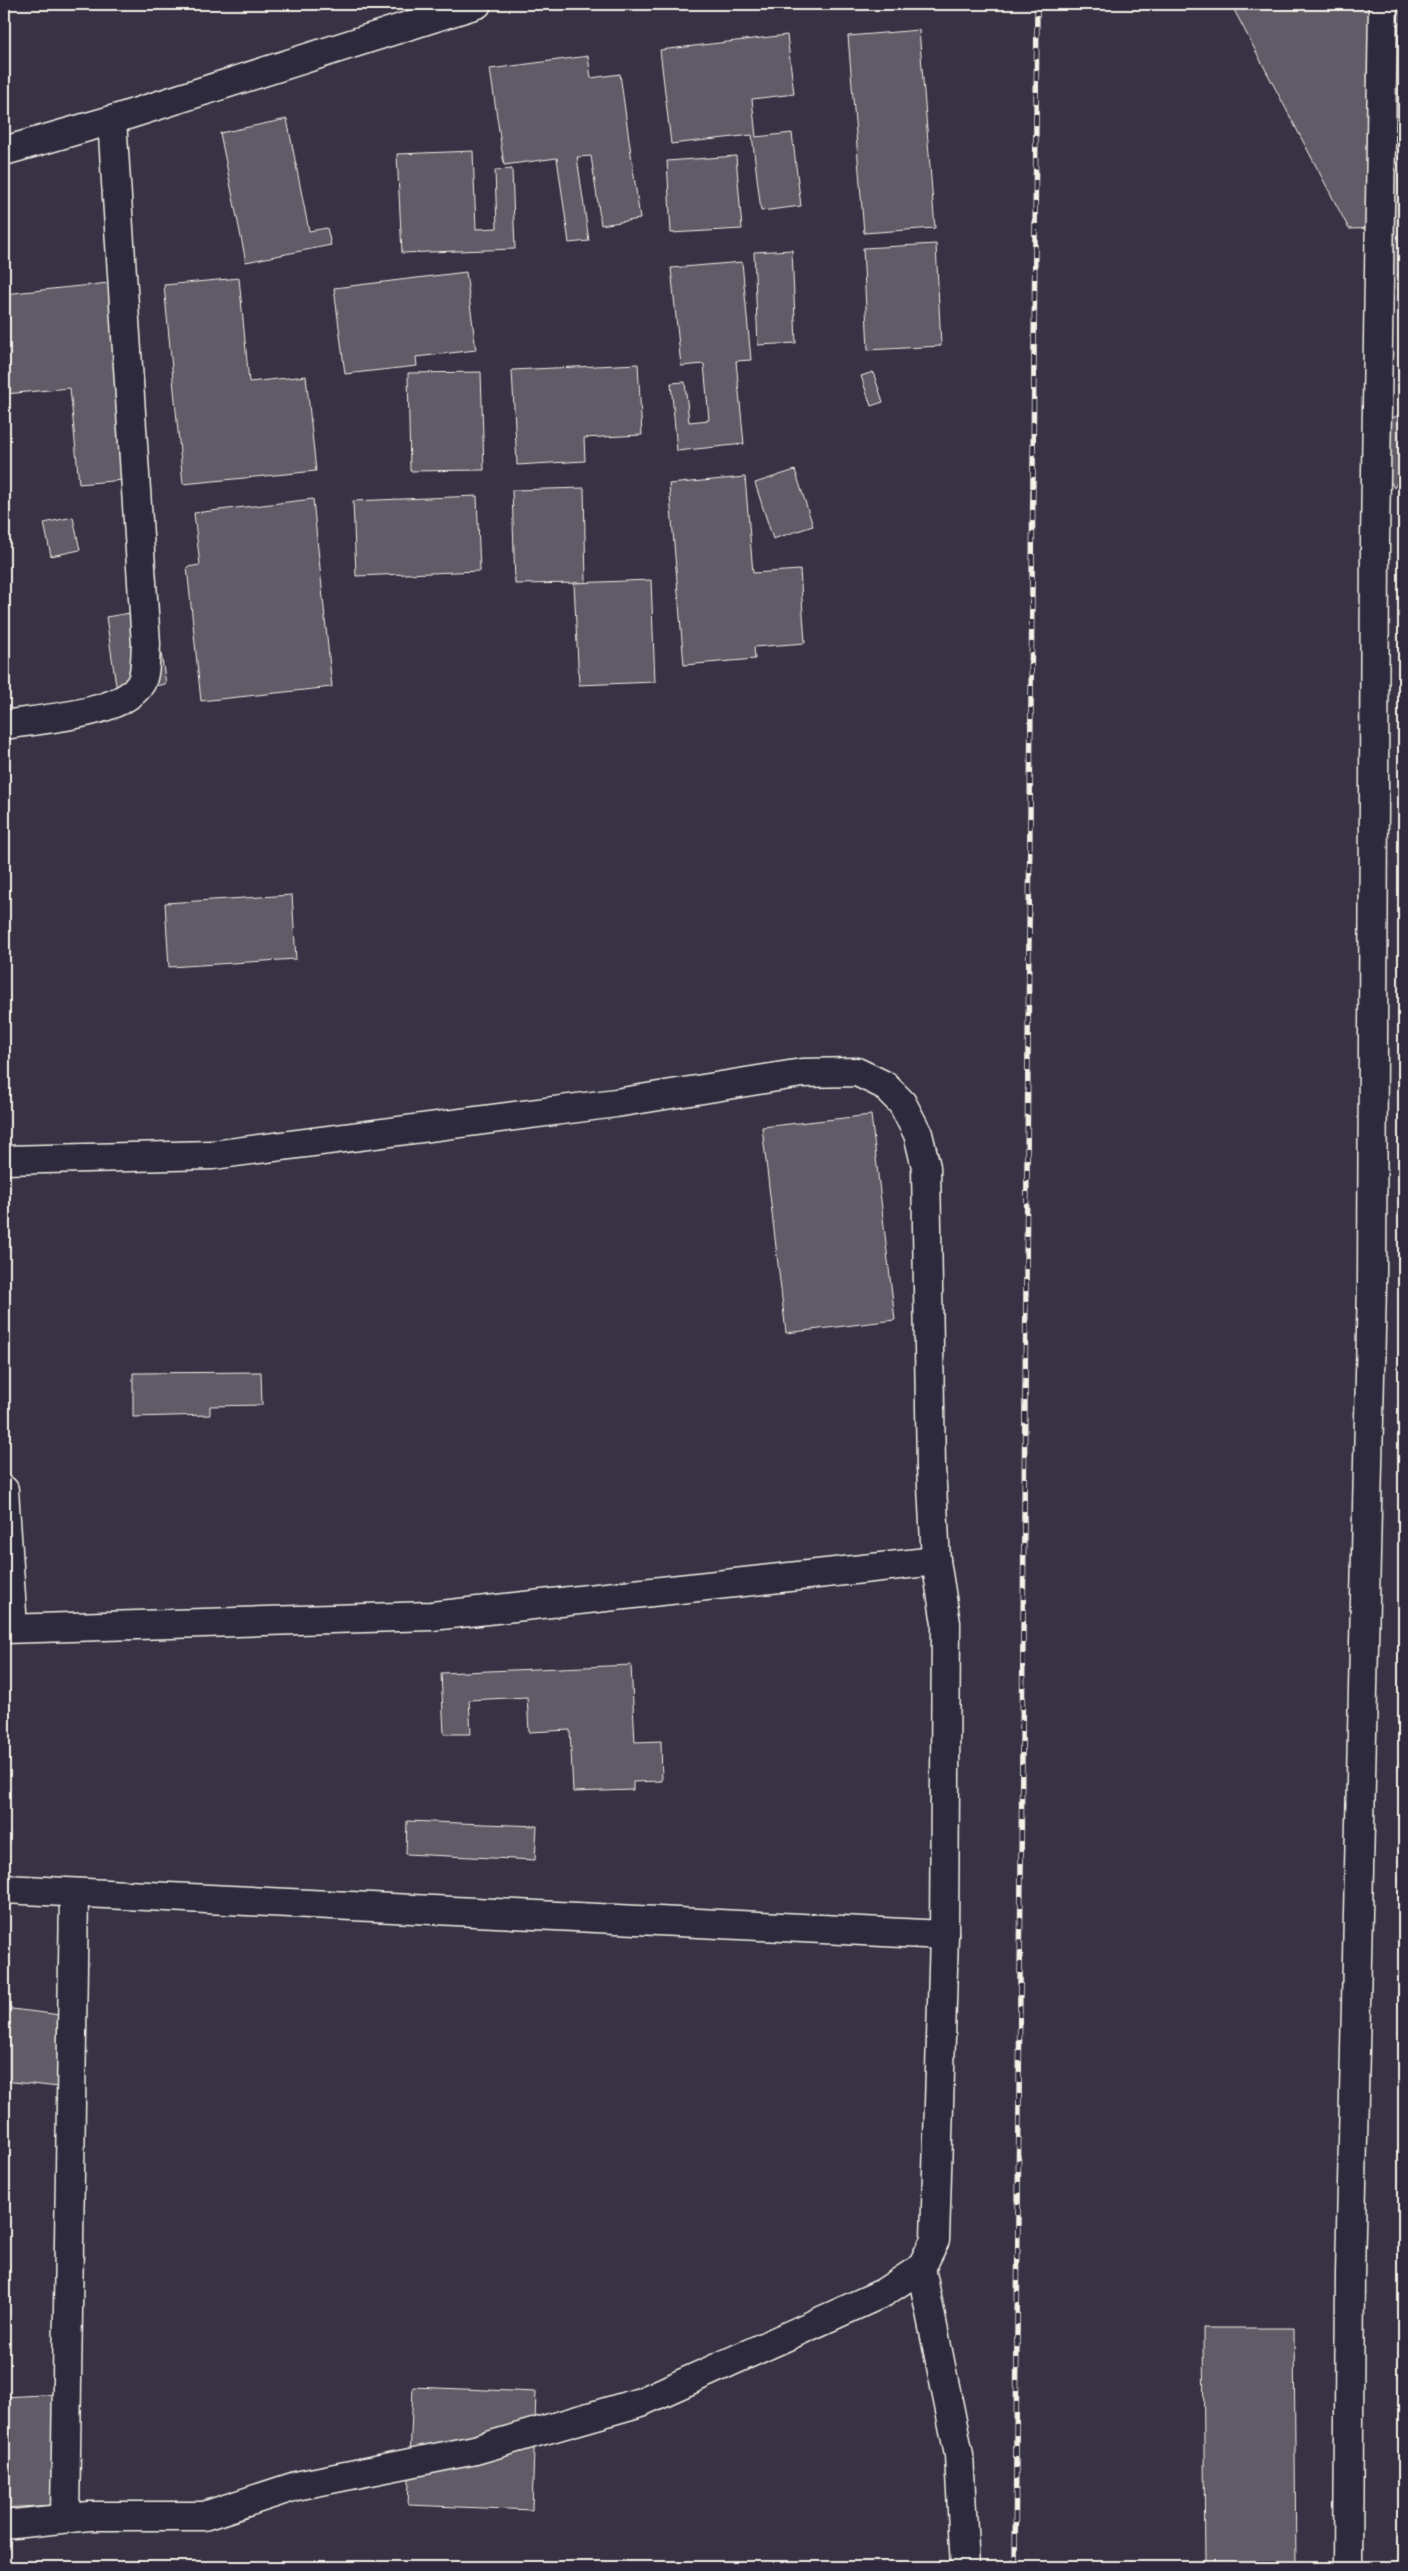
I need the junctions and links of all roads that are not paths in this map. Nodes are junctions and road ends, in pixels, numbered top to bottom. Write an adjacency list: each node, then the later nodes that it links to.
1 (477, 4): 3 (street)
2 (1383, 4): 17 (street)
3 (112, 120): 4 (street); 5 (street)
4 (4, 151)
5 (4, 725)
6 (4, 1160): 8 (street)
7 (4, 1490): 9 (street)
8 (936, 1561): 9 (street); 12 (street)
9 (8, 1629)
10 (4, 1890): 11 (street)
11 (74, 1894): 12 (street); 14 (street)
12 (944, 1935): 13 (street)
13 (921, 2268): 14 (street); 16 (street)
14 (65, 2518): 15 (street)
15 (4, 2525)
16 (965, 2567)
17 (1348, 2567)

